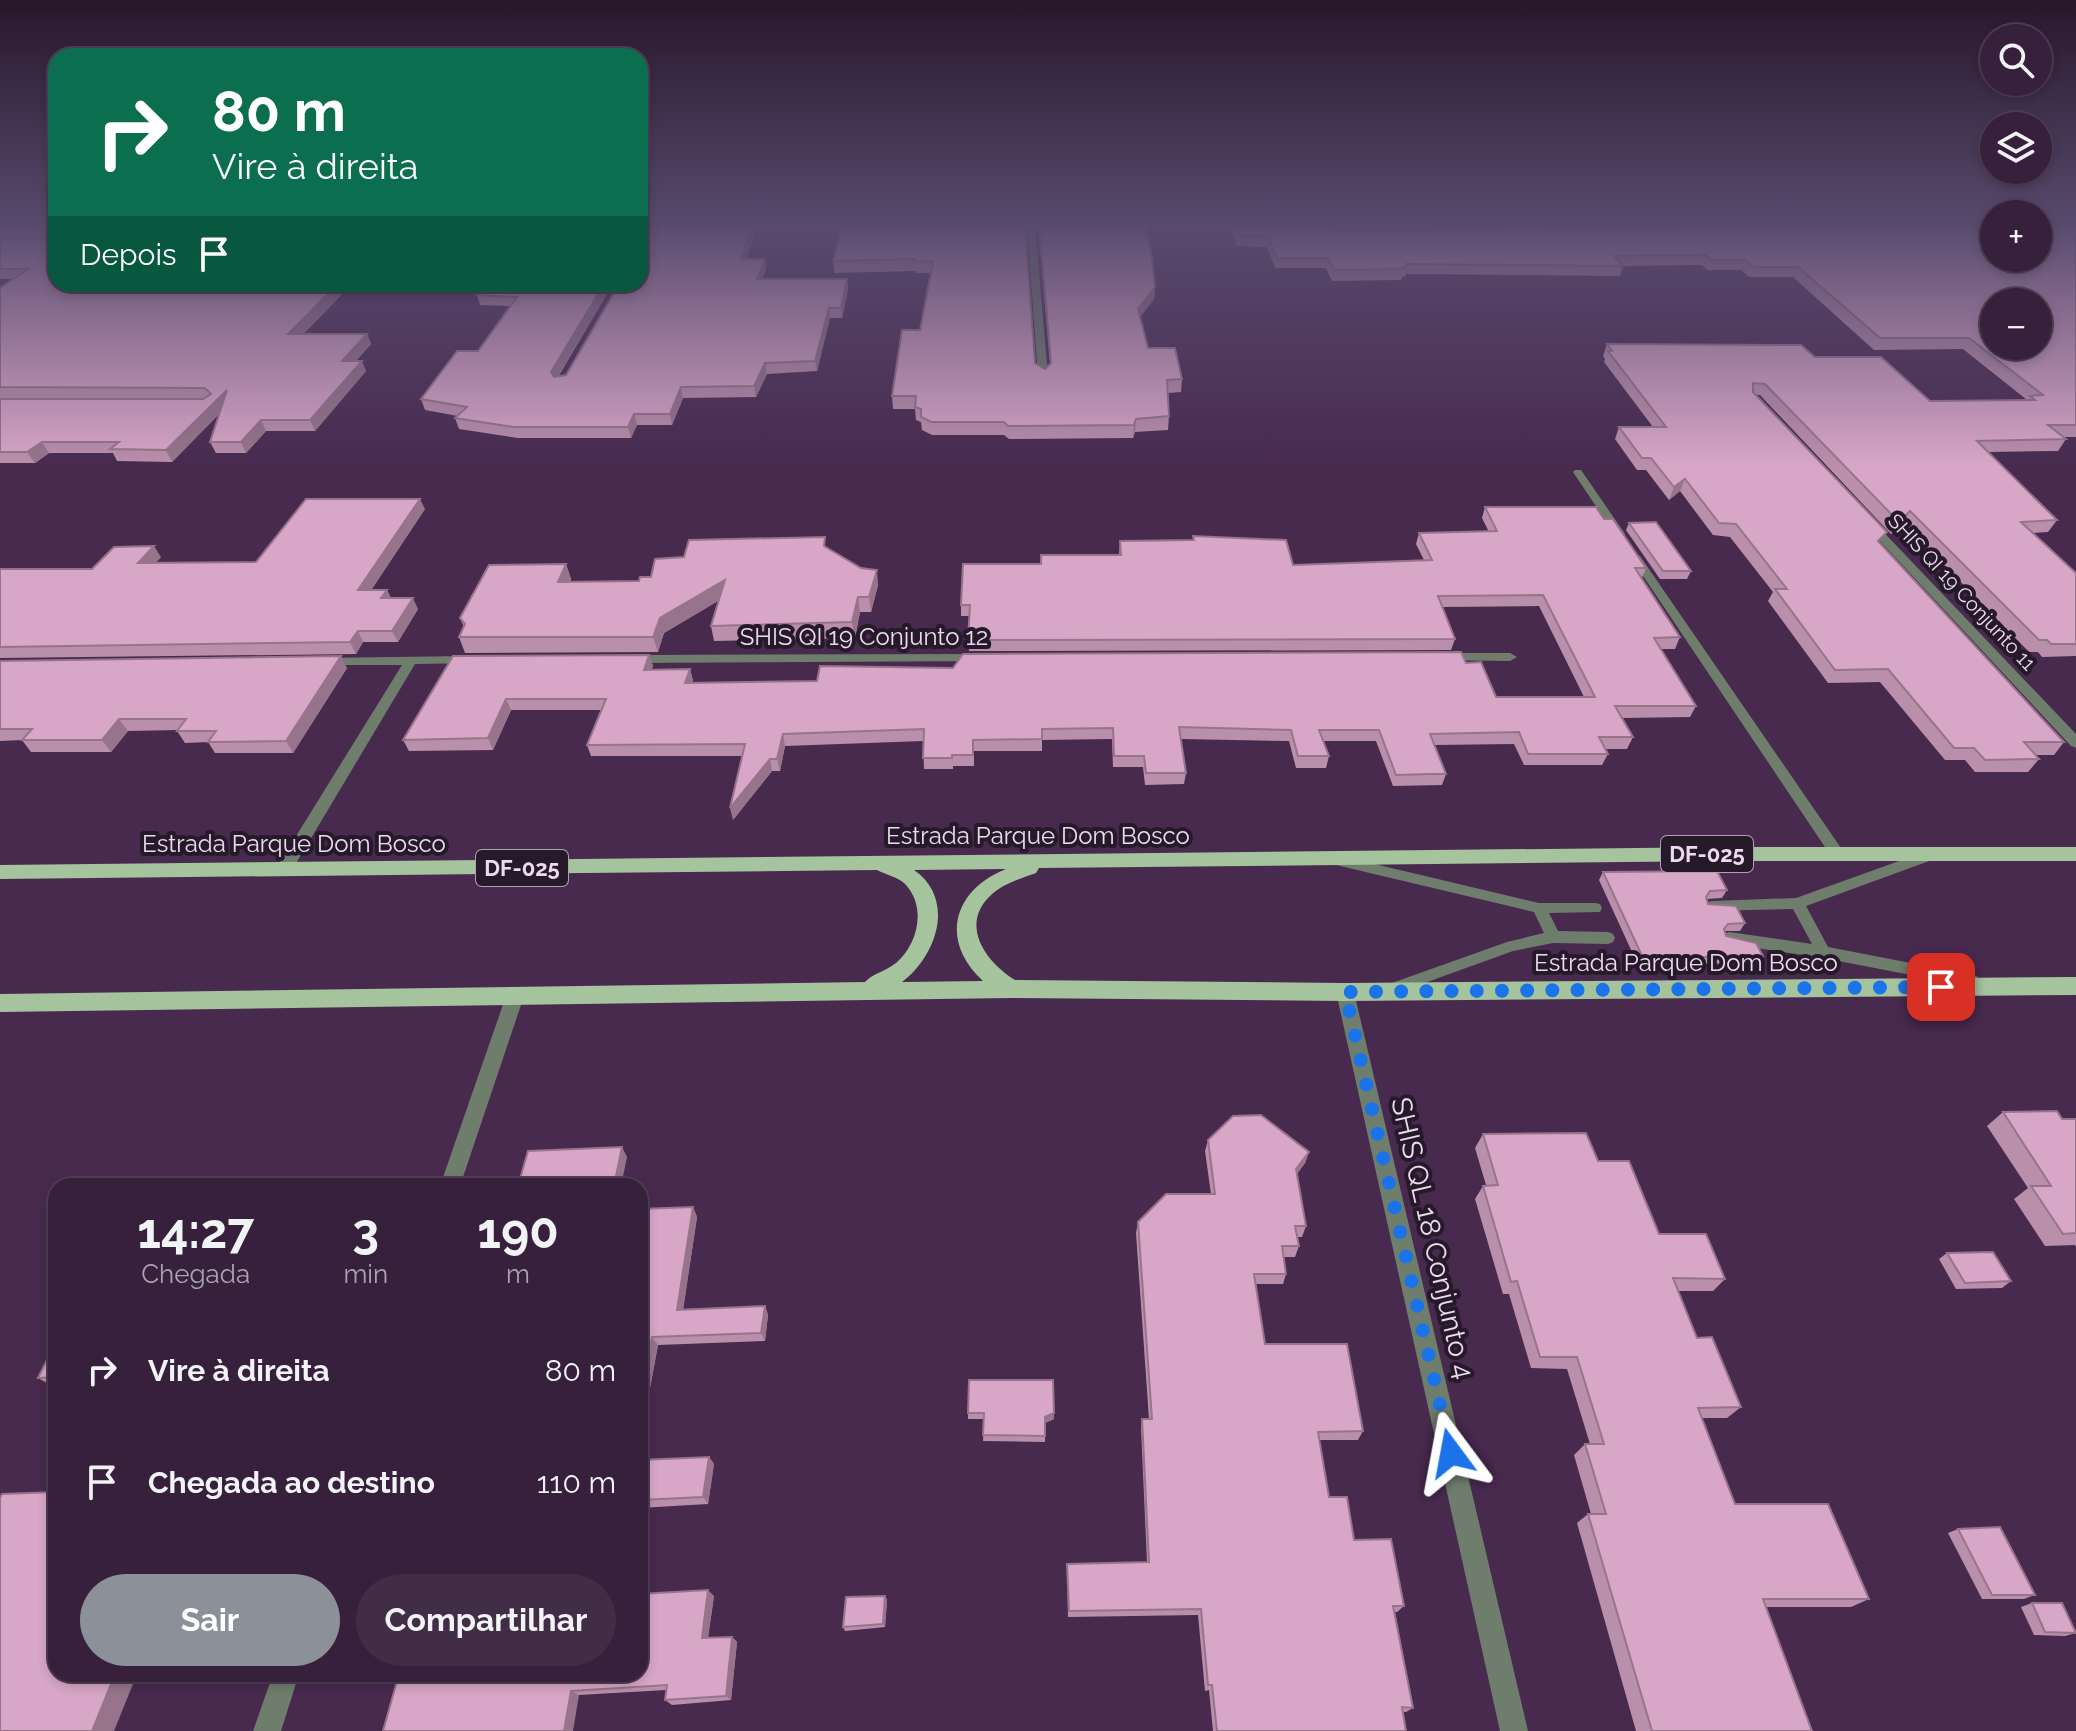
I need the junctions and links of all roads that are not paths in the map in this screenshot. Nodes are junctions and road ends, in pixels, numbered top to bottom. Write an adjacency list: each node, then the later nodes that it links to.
1 (1037, 306): 2 (street)
2 (1043, 376)
3 (1578, 472): 14 (lane)
4 (1861, 514): 12 (street, SHIS QI 19 Conjunto 11)
5 (1430, 657): 6 (street)
6 (1510, 657)
7 (1000, 658): 8 (street, SHIS QI 19 Conjunto 12)
8 (618, 659)
9 (411, 660): 10 (street); 11 (street); 19 (street)
10 (490, 660)
11 (300, 661)
12 (2076, 743)
13 (2076, 854): 15 (main road, Estrada Parque Dom Bosco / DF-025)
14 (1838, 855): 15 (main road, Estrada Parque Dom Bosco / DF-025); 16 (main road, Estrada Parque Dom Bosco / DF-025)
15 (1927, 856): 21 (lane)
16 (1338, 860): 17 (main road, Estrada Parque Dom Bosco / DF-025); 23 (lane)
17 (1044, 862): 18 (main road, Estrada Parque Dom Bosco / DF-025); 31 (main road)
18 (879, 863): 19 (main road, Estrada Parque Dom Bosco / DF-025); 33 (main road)
19 (283, 871): 20 (main road, Estrada Parque Dom Bosco / DF-025)
20 (0, 872)
21 (1797, 903): 22 (lane); 28 (lane)
22 (1711, 906)
23 (1539, 908): 24 (lane); 25 (lane)
24 (1595, 908)
25 (1553, 937): 26 (lane); 32 (lane)
26 (1608, 938)
27 (1729, 938): 28 (lane)
28 (1823, 952): 30 (lane)
29 (2076, 986): 30 (main road, Estrada Parque Dom Bosco)
30 (2002, 987): 32 (main road, Estrada Parque Dom Bosco)
31 (1010, 989): 33 (main road, Estrada Parque Dom Bosco); 34 (main road, Estrada Parque Dom Bosco)
32 (1386, 991): 34 (main road, Estrada Parque Dom Bosco)
33 (843, 992): 35 (main road, Estrada Parque Dom Bosco)
34 (1345, 992): 40 (street, SHIS QL 18 Conjunto 4)
35 (515, 996): 36 (main road, Estrada Parque Dom Bosco); 37 (street)
36 (0, 1003)
37 (453, 1178)
38 (283, 1682): 39 (street)
39 (267, 1731)
40 (1514, 1731)

